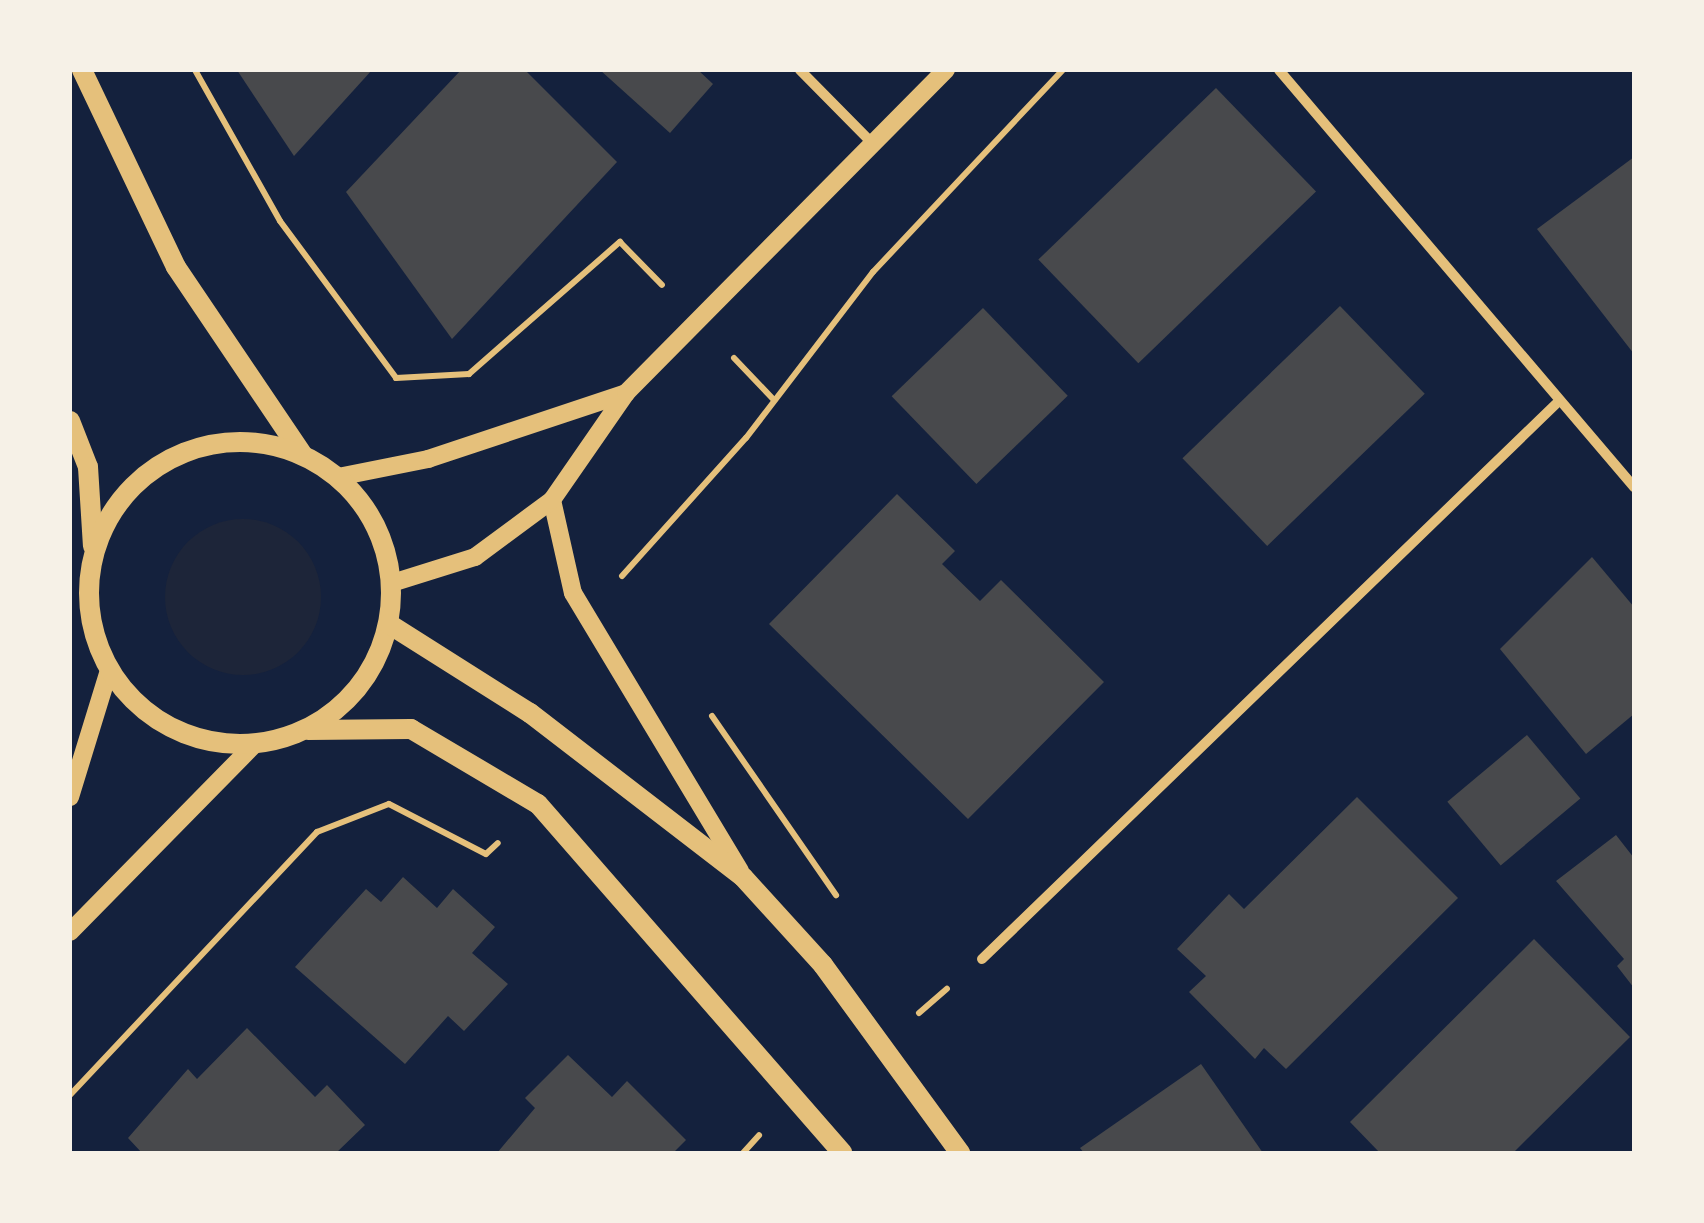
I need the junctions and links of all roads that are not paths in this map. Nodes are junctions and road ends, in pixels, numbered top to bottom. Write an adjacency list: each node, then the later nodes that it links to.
1 (82, 70): 9 (main road)
2 (800, 70): 5 (street)
3 (946, 70): 5 (street)
4 (1279, 70): 7 (street)
5 (873, 144): 6 (street)
6 (626, 393): 10 (street); 12 (street)
7 (1556, 404): 11 (street); 22 (street)
8 (70, 421): 13 (main road)
9 (303, 455): 10 (main road); 13 (main road)
10 (338, 476): 14 (main road)
11 (1634, 486)
12 (552, 500): 14 (street); 20 (street)
13 (94, 554): 16 (main road)
14 (392, 583): 15 (main road)
15 (389, 624): 17 (main road); 20 (main road)
16 (109, 670): 18 (main road); 19 (street)
17 (306, 730): 18 (main road); 23 (main road)
18 (255, 744): 21 (street)
19 (70, 798)
20 (743, 877): 24 (main road)
21 (70, 932)
22 (982, 959)
23 (842, 1153)
24 (960, 1153)

